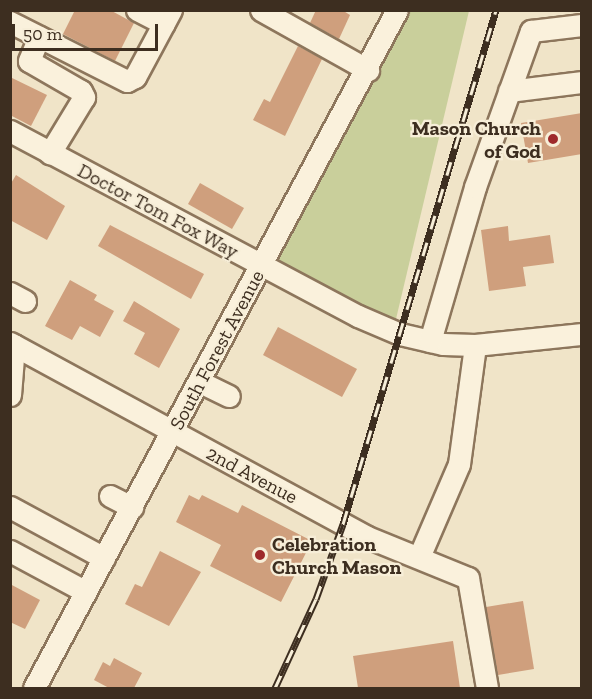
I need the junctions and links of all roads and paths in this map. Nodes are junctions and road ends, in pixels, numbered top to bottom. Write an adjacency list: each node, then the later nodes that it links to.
1 (137, 10): 4 (street)
2 (261, 10): 8 (street)
3 (397, 10): 8 (street, South Forest Avenue)
4 (168, 17): 7 (street)
5 (10, 22): 7 (street)
6 (582, 25): 10 (street)
7 (39, 37): 12 (street)
8 (368, 70): 13 (street, South Forest Avenue)
9 (582, 82): 10 (street)
10 (509, 91): 15 (street)
11 (10, 131): 12 (street, Doctor Tom Fox Way)
12 (55, 156): 13 (street, Doctor Tom Fox Way)
13 (262, 266): 15 (street, Doctor Tom Fox Way); 18 (street, South Forest Avenue)
14 (582, 334): 17 (street, Doctor Tom Fox Way)
15 (430, 341): 17 (street, Doctor Tom Fox Way)
16 (12, 344): 19 (street); 22 (street, 2nd Avenue)
17 (475, 345): 28 (street)
18 (200, 382): 21 (street); 22 (street, South Forest Avenue)
19 (11, 388): 20 (street)
20 (10, 395)
21 (229, 396)
22 (172, 432): 25 (street, South Forest Avenue); 28 (street, 2nd Avenue)
23 (110, 496): 25 (street)
24 (10, 507): 27 (street)
25 (132, 507): 27 (street, South Forest Avenue)
26 (10, 551): 29 (street)
27 (104, 558): 29 (street, South Forest Avenue)
28 (418, 558): 31 (street, 2nd Avenue)
29 (86, 592): 30 (street, South Forest Avenue)
30 (34, 688)
31 (487, 688)

